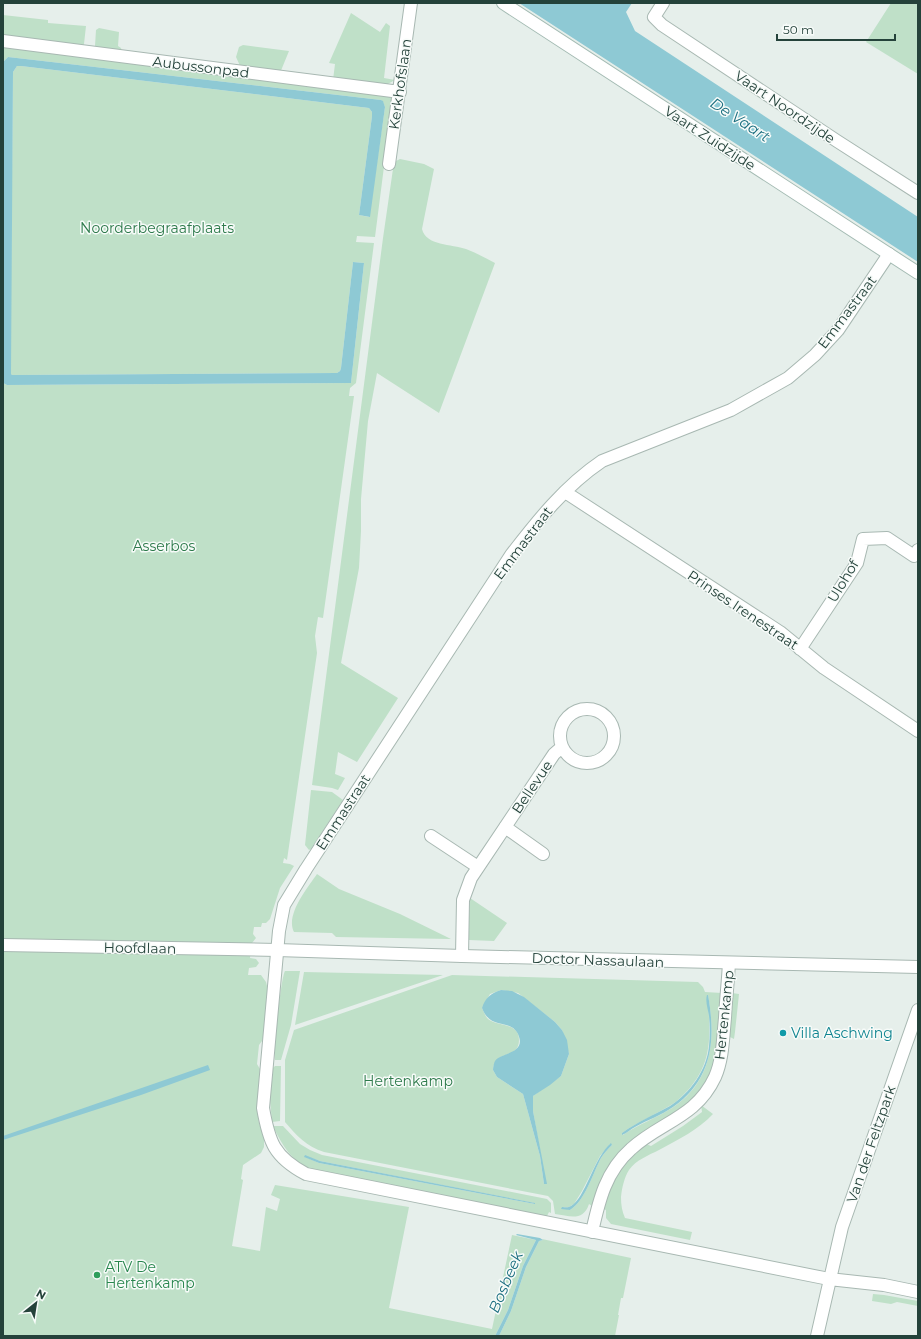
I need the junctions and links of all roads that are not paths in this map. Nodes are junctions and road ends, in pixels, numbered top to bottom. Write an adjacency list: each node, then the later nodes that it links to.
1 (411, 3): 5 (street, Kerkhofslaan)
2 (503, 3): 8 (street, Vaart Zuidzijde)
3 (663, 3): 7 (street, Vaart Noordzijde)
4 (3, 41): 5 (street, Aubussonpad)
5 (400, 92): 6 (street, Kerkhofslaan)
6 (389, 164)
7 (918, 193)
8 (890, 254): 9 (street, Vaart Zuidzijde); 10 (street, Emmastraat)
9 (918, 273)
10 (565, 492): 12 (street, Prinses Irenestraat); 20 (street, Emmastraat)
11 (917, 555): 12 (street, Ulohof)
12 (800, 649): 13 (street, Prinses Irenestraat)
13 (918, 730)
14 (562, 747): 14 (street, Bellevue); 15 (street, Bellevue)
15 (505, 827): 17 (street, Bellevue); 18 (street, Bellevue)
16 (431, 836): 18 (street)
17 (543, 854)
18 (478, 867): 21 (street, Bellevue)
19 (3, 945): 20 (street, Hoofdlaan)
20 (278, 950): 21 (street, Doctor Nassaulaan); 25 (street)
21 (462, 956): 22 (street, Doctor Nassaulaan)
22 (729, 963): 23 (street, Doctor Nassaulaan); 25 (street, Hertenkamp)
23 (918, 967)
24 (918, 1010): 26 (street, Van der Feltzpark)
25 (592, 1232): 26 (street)
26 (829, 1279): 27 (street); 28 (street, Van der Feltzpark)
27 (918, 1292)
28 (818, 1336)

